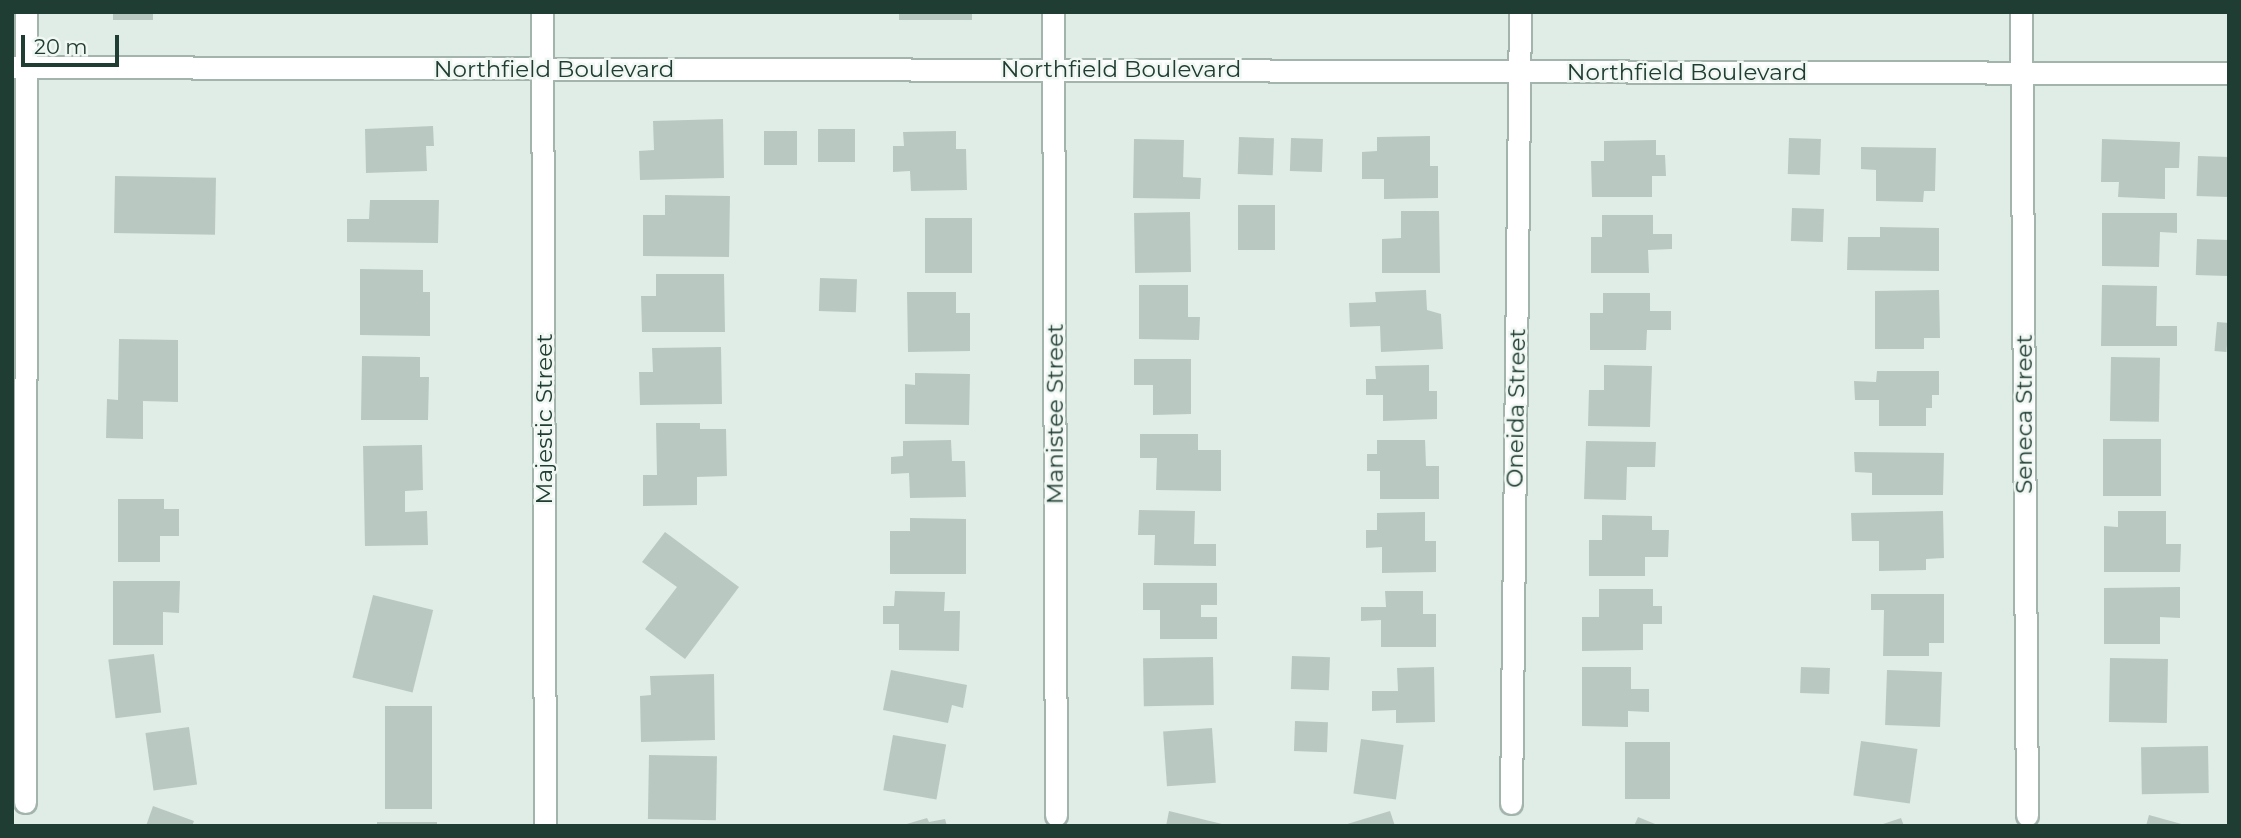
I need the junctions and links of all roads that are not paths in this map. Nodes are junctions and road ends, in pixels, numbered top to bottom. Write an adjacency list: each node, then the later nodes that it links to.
1 (26, 12): 6 (street)
2 (542, 12): 7 (street, Majestic Street)
3 (1053, 12): 8 (street, Manistee Street)
4 (1520, 12): 9 (street, Oneida Street)
5 (2021, 12): 10 (street, Seneca Street)
6 (20, 67): 7 (street, Northfield Boulevard); 12 (street)
7 (542, 69): 8 (street, Northfield Boulevard); 16 (street, Majestic Street)
8 (1053, 69): 9 (street, Northfield Boulevard); 14 (street, Manistee Street)
9 (1519, 72): 10 (street, Northfield Boulevard); 13 (street, Oneida Street)
10 (2022, 72): 11 (street, Northfield Boulevard); 15 (street, Seneca Street)
11 (2229, 73)
12 (26, 802)
13 (1511, 803)
14 (1056, 815)
15 (2027, 815)
16 (545, 826)

